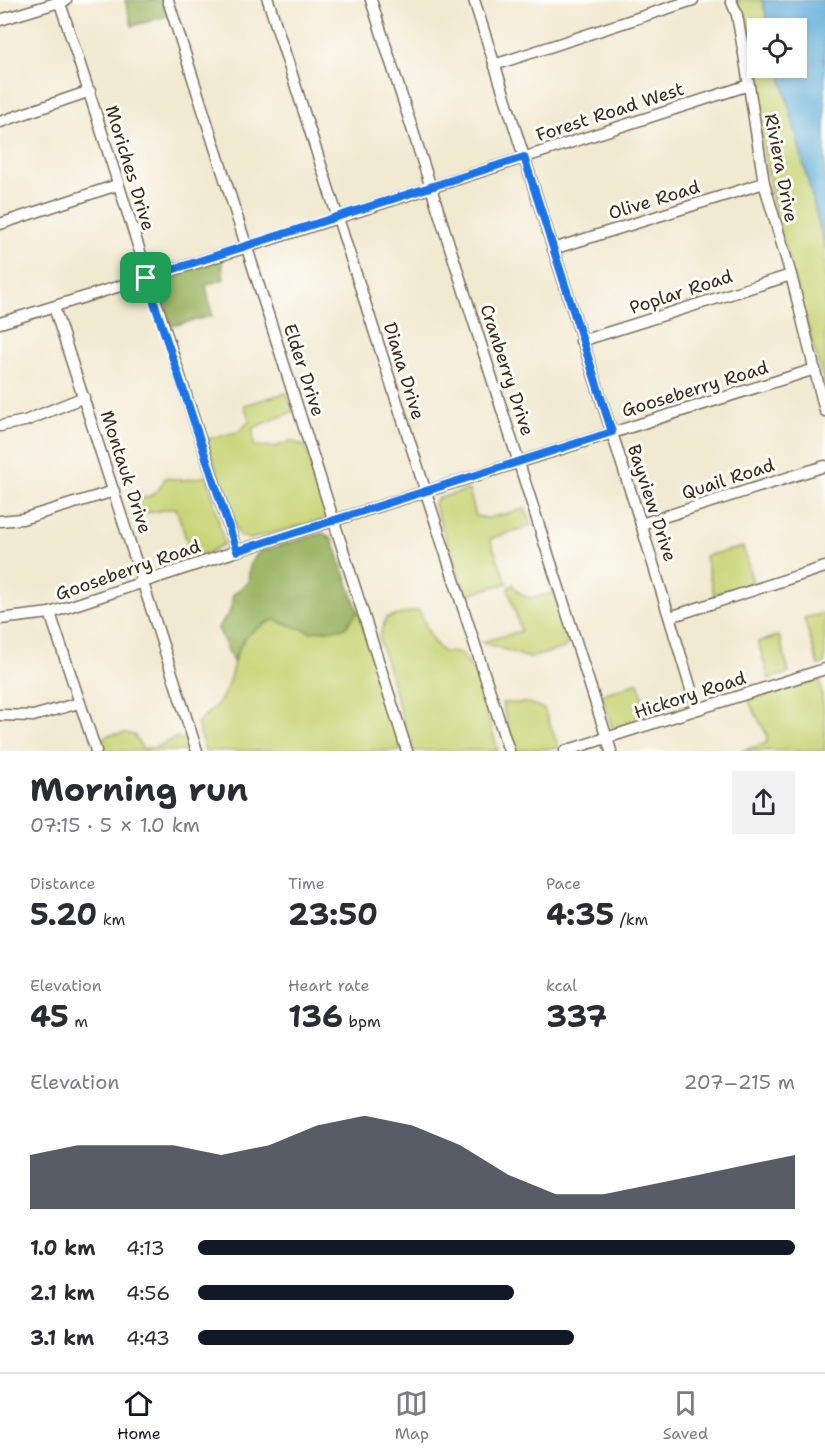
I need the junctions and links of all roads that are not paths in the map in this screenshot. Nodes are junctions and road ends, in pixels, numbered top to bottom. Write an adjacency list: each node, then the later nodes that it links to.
1 (168, 0): 19 (street, Elder Drive)
2 (268, 0): 17 (street, Diana Drive)
3 (371, 0): 16 (street, Cranberry Drive)
4 (474, 0): 9 (street, Bayview Drive)
5 (693, 0): 9 (street)
6 (731, 0): 10 (street, Riviera Drive)
7 (62, 1): 8 (street); 11 (street, Moriches Drive)
8 (0, 20)
9 (494, 65): 13 (street, Bayview Drive)
10 (749, 85): 13 (street, Forest Road West); 14 (street, Riviera Drive)
11 (90, 91): 12 (street); 15 (street, Moriches Drive)
12 (0, 122)
13 (524, 157): 16 (street, Forest Road West); 20 (street, Bayview Drive)
14 (764, 183): 20 (street, Olive Road); 21 (street, Riviera Drive)
15 (117, 185): 18 (street); 22 (street, Moriches Drive)
16 (430, 188): 17 (street, Forest Road West); 31 (street, Cranberry Drive)
17 (338, 216): 19 (street, Forest Road West); 34 (street, Diana Drive)
18 (0, 224)
19 (247, 247): 22 (street, Forest Road West); 36 (street, Elder Drive)
20 (553, 249): 25 (street, Bayview Drive)
21 (791, 274): 25 (street, Poplar Road); 26 (street, Riviera Drive)
22 (146, 278): 23 (street, Forest Road West); 38 (street, Moriches Drive)
23 (54, 307): 24 (street, Forest Road West); 27 (street, Montauk Drive)
24 (0, 323)
25 (581, 341): 30 (street, Bayview Drive)
26 (815, 369): 28 (street, Riviera Drive); 30 (street, Gooseberry Road)
27 (84, 397): 29 (street); 33 (street, Montauk Drive)
28 (825, 411)
29 (0, 426)
30 (612, 432): 31 (street, Gooseberry Road); 37 (street, Bayview Drive)
31 (519, 462): 34 (street, Gooseberry Road); 48 (street, Cranberry Drive)
32 (825, 466): 37 (street, Quail Road)
33 (114, 491): 35 (street); 40 (street, Montauk Drive)
34 (424, 492): 36 (street, Gooseberry Road); 52 (street, Diana Drive)
35 (0, 521)
36 (335, 521): 38 (street, Gooseberry Road); 51 (street, Elder Drive)
37 (641, 524): 42 (street, Bayview Drive)
38 (237, 551): 40 (street, Gooseberry Road)
39 (825, 567): 42 (street)
40 (144, 581): 41 (street, Gooseberry Road); 50 (street, Montauk Drive)
41 (50, 613): 43 (street, Gooseberry Road); 45 (street)
42 (670, 617): 46 (street, Bayview Drive)
43 (0, 619)
44 (825, 669): 46 (street, Hickory Road)
45 (79, 702): 47 (street); 49 (street)
46 (697, 709): 48 (street, Hickory Road)
47 (0, 715)
48 (607, 739): 53 (street, Hickory Road); 54 (street, Cranberry Drive)
49 (96, 751)
50 (197, 751)
51 (407, 751)
52 (509, 751)
53 (565, 751)
54 (611, 751)

